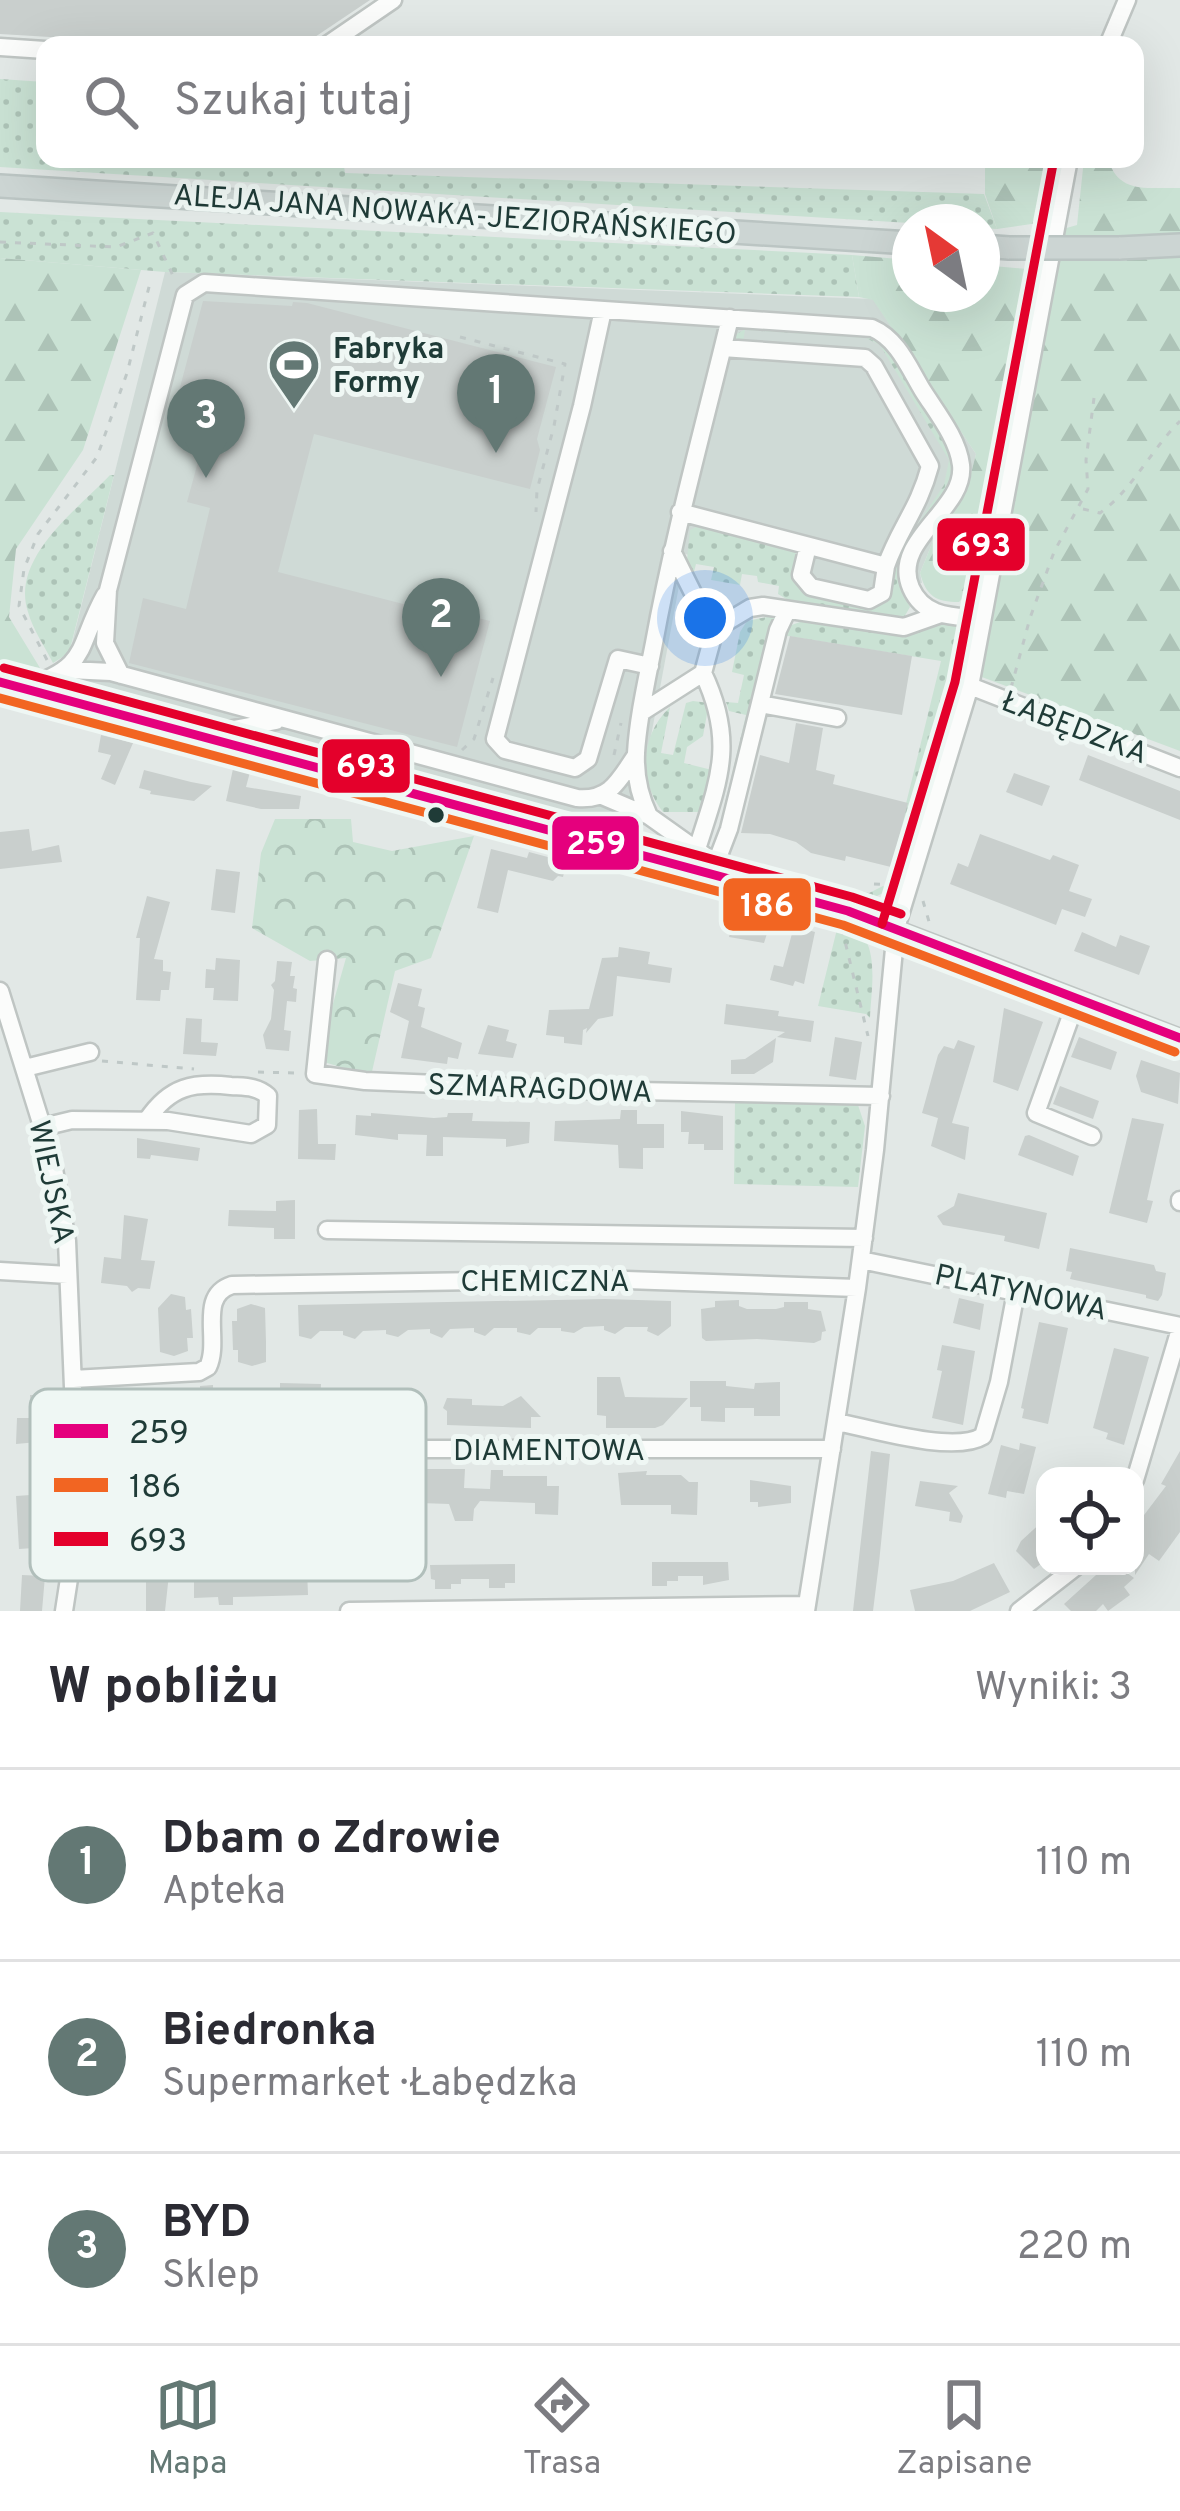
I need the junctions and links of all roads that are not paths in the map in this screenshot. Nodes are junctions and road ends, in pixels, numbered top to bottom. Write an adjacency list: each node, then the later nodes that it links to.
1 (393, 0): 3 (street)
2 (1127, 0): 4 (street)
3 (341, 36)
4 (1112, 36)
5 (0, 47): 6 (street)
6 (36, 49)
7 (1068, 168): 22 (street)
8 (0, 190): 9 (main road, ALEJA JANA NOWAKA-JEZIORAŃSKIEGO)
9 (892, 242)
10 (1180, 245): 11 (main road, bridge)
11 (1000, 247)
12 (603, 310): 13 (street); 19 (street); 24 (street)
13 (730, 318): 14 (street); 21 (street)
14 (723, 348): 15 (street); 18 (street)
15 (680, 512): 16 (street); 17 (street)
16 (808, 546): 18 (street); 18 (street)
17 (672, 550): 23 (street); 24 (street)
18 (886, 566)
19 (108, 590): 26 (street); 27 (street)
20 (787, 611): 21 (street); 23 (street); 31 (street)
21 (938, 615): 22 (street)
22 (982, 619): 29 (street)
23 (715, 628): 25 (street)
24 (650, 666): 32 (street)
25 (703, 673): 32 (street); 40 (street)
26 (62, 674): 27 (street); 30 (street)
27 (121, 675): 34 (street)
28 (0, 682): 30 (street)
29 (970, 686): 37 (street, ŁABĘDZKA); 43 (street)
30 (25, 688): 35 (street)
31 (760, 704): 33 (street); 41 (street)
32 (642, 712): 36 (street)
33 (837, 718)
34 (281, 720): 35 (street); 38 (street)
35 (201, 736): 42 (street)
36 (636, 755): 38 (street); 39 (street)
37 (1180, 768)
38 (602, 796): 39 (street)
39 (650, 816): 40 (street)
40 (697, 849): 41 (street)
41 (716, 863): 42 (street)
42 (740, 882): 43 (street)
43 (896, 928): 46 (street); 50 (street)
44 (327, 959): 50 (street, SZMARAGDOWA)
45 (0, 991): 49 (street, WIEJSKA)
46 (1077, 999): 47 (street); 53 (street)
47 (1180, 1038)
48 (81, 1054): 49 (street)
49 (25, 1068): 52 (street, WIEJSKA)
50 (881, 1096): 55 (street)
51 (147, 1120): 51 (street); 52 (street)
52 (43, 1127): 58 (street, WIEJSKA)
53 (1092, 1136)
54 (327, 1230): 55 (street)
55 (864, 1238): 56 (street)
56 (861, 1261): 59 (street); 60 (street, PLATYNOWA)
57 (0, 1271): 58 (street)
58 (68, 1275): 62 (street, WIEJSKA)
59 (857, 1288): 62 (street, CHEMICZNA); 64 (street)
60 (1016, 1292): 61 (street, PLATYNOWA); 64 (street)
61 (1180, 1327): 67 (street)
62 (73, 1378): 63 (street, WIEJSKA)
63 (74, 1389)
64 (837, 1422): 66 (street)
65 (426, 1449): 66 (street, DIAMENTOWA)
66 (832, 1449): 70 (street)
67 (1139, 1467)
68 (1065, 1575): 75 (street)
69 (69, 1581): 73 (street, WIEJSKA)
70 (806, 1608): 72 (street)
71 (488, 1609): 72 (street); 74 (street)
72 (646, 1609)
73 (64, 1611)
74 (350, 1611)
75 (1019, 1611)

